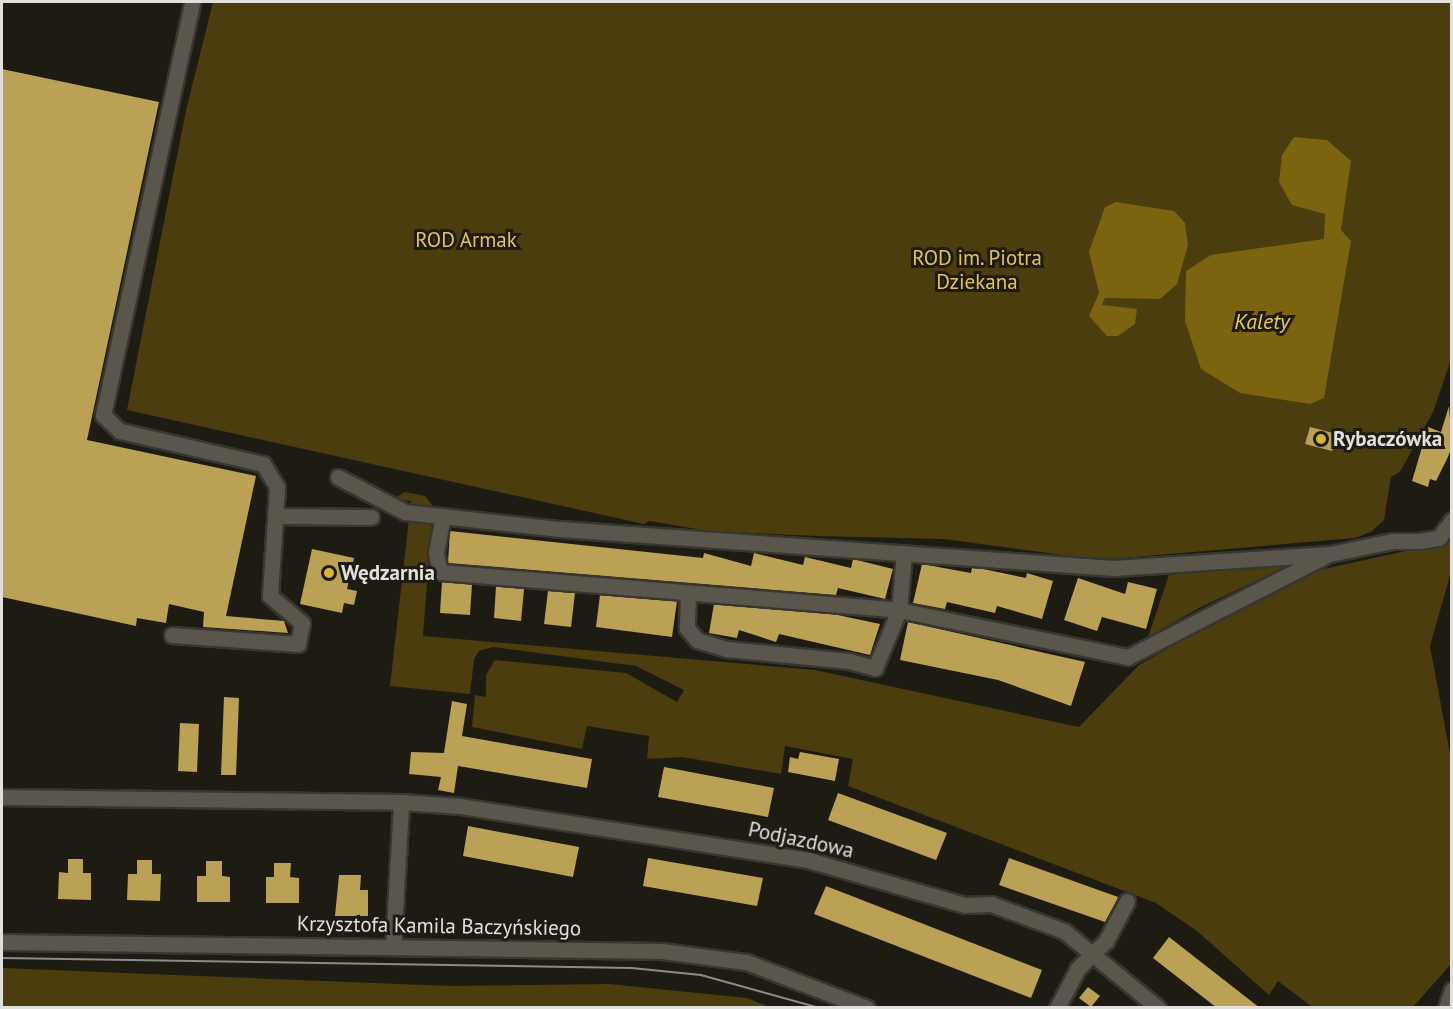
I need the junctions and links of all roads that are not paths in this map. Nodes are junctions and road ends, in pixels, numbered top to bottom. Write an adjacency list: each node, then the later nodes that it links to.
1 (192, 2): 3 (street)
2 (338, 477): 4 (street)
3 (275, 516): 5 (street); 11 (street)
4 (443, 516): 7 (street); 9 (street)
5 (371, 517)
6 (1452, 520): 8 (street)
7 (904, 553): 8 (street); 10 (street)
8 (1330, 554): 10 (street)
9 (688, 594): 10 (street); 10 (street)
10 (899, 610)
11 (172, 635)
12 (2, 796): 13 (street, Podjazdowa)
13 (400, 802): 16 (street); 17 (street, Podjazdowa)
14 (1127, 901): 17 (street)
15 (2, 942): 16 (street, Krzysztofa Kamila Baczyńskiego)
16 (393, 946): 20 (street, Krzysztofa Kamila Baczyńskiego)
17 (1091, 951): 19 (street, Podjazdowa); 21 (street)
18 (1452, 990): 23 (street)
19 (1142, 1002): 22 (street, Podjazdowa)
20 (867, 1008)
21 (1057, 1008)
22 (1158, 1008)
23 (1446, 1008)

